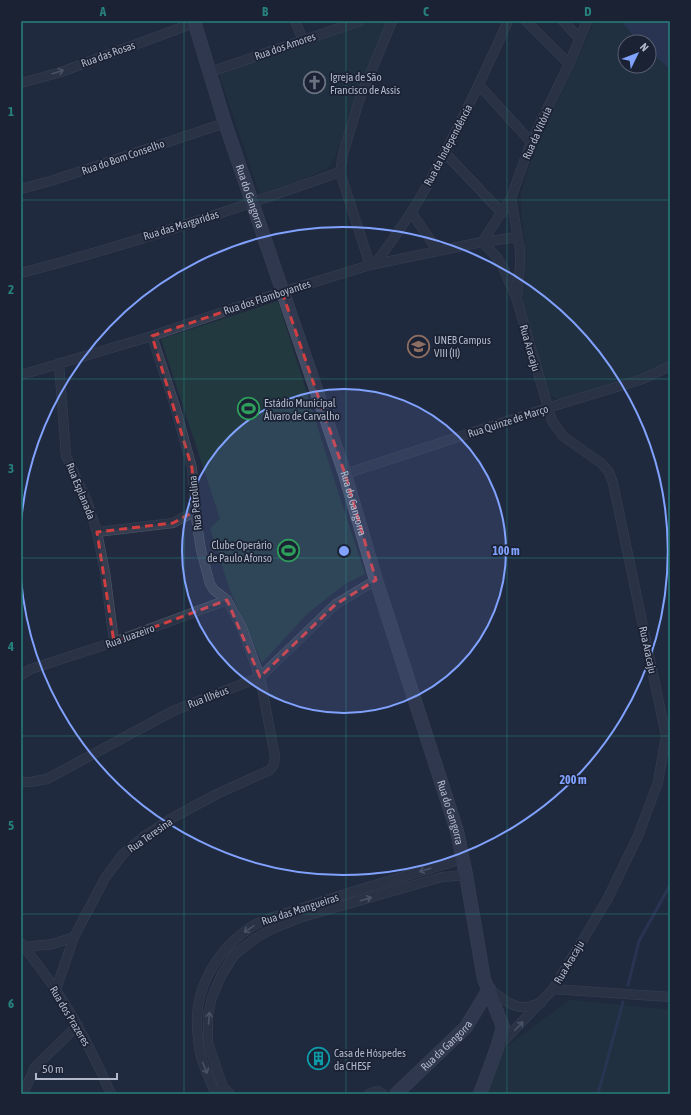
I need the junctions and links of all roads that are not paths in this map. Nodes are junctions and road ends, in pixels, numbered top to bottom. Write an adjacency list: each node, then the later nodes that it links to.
1 (295, 21): 10 (street)
2 (360, 21): 10 (street, Rua dos Amores)
3 (392, 21): 18 (street)
4 (508, 21): 14 (street, Rua da Independência)
5 (526, 21): 11 (street)
6 (563, 21): 9 (street)
7 (587, 21): 9 (street, Rua da Vitória)
8 (194, 22): 12 (street, Rua do Gangorra); 13 (street, Rua das Rosas, one-way to 8)
9 (580, 38): 11 (street, Rua da Vitória)
10 (303, 40): 12 (street, Rua dos Amores)
11 (569, 64): 16 (street, Rua da Vitória)
12 (210, 72): 15 (street, Rua do Gangorra)
13 (21, 83)
14 (479, 85): 16 (street); 17 (street, Rua da Independência)
15 (225, 123): 19 (street, Rua do Bom Conselho); 21 (street, Rua do Gangorra)
16 (531, 142): 20 (street, Rua da Vitória)
17 (445, 153): 22 (street, Rua da Independência); 23 (street)
18 (340, 172): 21 (street, Rua das Margaridas); 27 (street)
19 (21, 189)
20 (511, 198): 23 (street, Rua da Vitória); 24 (street, Rua Aracaju)
21 (253, 203): 28 (street, Rua das Margaridas); 29 (street, Rua do Gangorra)
22 (411, 212): 26 (street); 27 (street, Rua da Independência)
23 (502, 213): 25 (street, Rua da Vitória)
24 (518, 237): 25 (street, Rua dos Flamboyantes); 30 (street, Rua Aracaju)
25 (482, 242): 26 (street, Rua dos Flamboyantes); 30 (street, Rua Aracaju)
26 (438, 251): 27 (street, Rua dos Flamboyantes)
27 (373, 264): 29 (street, Rua dos Flamboyantes)
28 (21, 273)
29 (282, 292): 31 (street, Rua dos Flamboyantes); 36 (street, Rua do Gangorra)
30 (517, 300): 35 (street, Rua Aracaju)
31 (152, 336): 32 (street, Rua dos Flamboyantes); 37 (street, Rua Petrolina)
32 (59, 363): 34 (street, Rua dos Flamboyantes); 38 (street, Rua Esplanada)
33 (670, 366): 35 (street, Rua Quinze de Março)
34 (21, 375)
35 (547, 408): 36 (street, Rua Quinze de Março); 58 (street, Rua Aracaju)
36 (345, 474): 39 (street, Rua do Gangorra)
37 (195, 511): 38 (street); 40 (street, Rua Petrolina)
38 (97, 532): 41 (street, Rua Esplanada)
39 (376, 580): 45 (street, Rua Ilhéus); 48 (street, Rua do Gangorra)
40 (227, 600): 41 (street, Rua Juazeiro); 45 (street, Rua Petrolina)
41 (114, 642): 43 (street, Rua Juazeiro)
42 (21, 667): 43 (street, Rua Juazeiro)
43 (31, 669): 44 (street, Rua Juazeiro)
44 (21, 676)
45 (260, 677): 46 (street, Rua Petrolina); 47 (street, Rua Ilhéus)
46 (264, 773): 52 (street, Rua Teresina)
47 (21, 782)
48 (462, 859): 49 (street, Rua do Gangorra); 50 (street, Rua das Mangueiras, one-way to 50)
49 (466, 874): 51 (street, Rua das Mangueiras, one-way to 49); 57 (street, Rua do Gangorra)
50 (319, 902): 51 (street); 54 (street, Rua das Mangueiras, one-way to 54)
51 (321, 912): 55 (street, Rua das Mangueiras)
52 (74, 936): 53 (street); 56 (street, Rua Teresina)
53 (23, 945): 56 (street, Rua dos Prazeres)
54 (227, 948): 55 (street); 59 (street, Rua das Mangueiras)
55 (234, 955): 60 (street, Rua das Mangueiras)
56 (56, 989): 63 (street, Rua dos Prazeres)
57 (489, 989): 62 (street); 66 (street, Rua do Gangorra); 73 (street, Rua da Gangorra)
58 (553, 989): 61 (street); 62 (street, Rua Aracaju)
59 (200, 994): 60 (street); 65 (street, Rua das Mangueiras)
60 (212, 997): 64 (street, Rua das Mangueiras, one-way to 60)
61 (670, 997)
62 (540, 1003): 66 (street, Rua Aracaju, one-way to 62)
63 (78, 1025): 69 (street); 70 (street, Rua dos Prazeres)
64 (208, 1042): 65 (street); 67 (street, Rua das Mangueiras)
65 (198, 1043): 68 (street, Rua das Mangueiras, one-way to 68)
66 (497, 1048): 74 (street, Rua do Gangorra)
67 (227, 1091): 68 (street)
68 (216, 1093)
69 (23, 1094)
70 (111, 1094)
71 (369, 1094): 72 (street)
72 (383, 1094)
73 (396, 1094)
74 (480, 1094)

